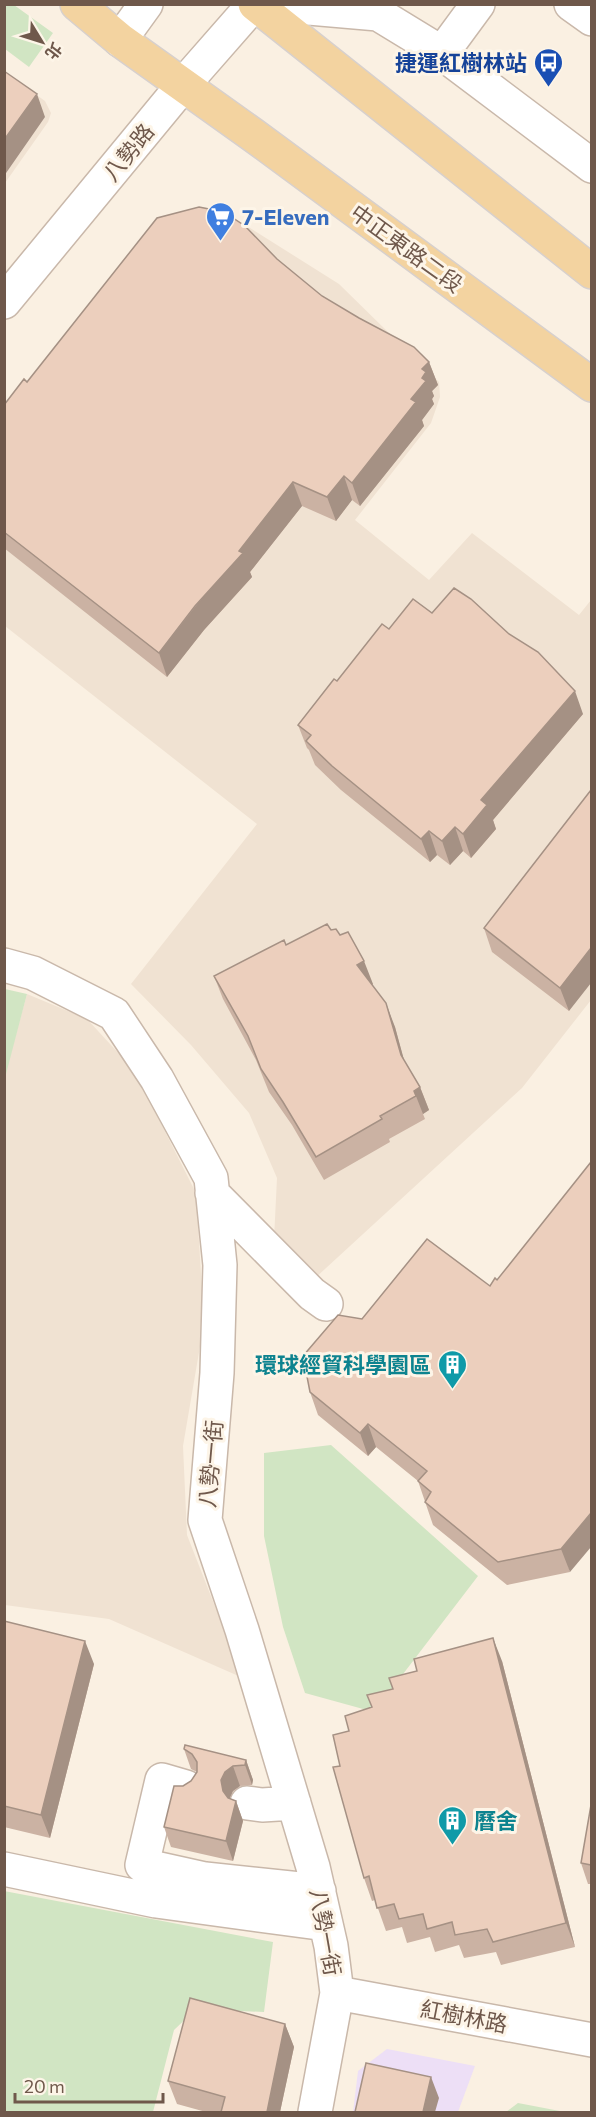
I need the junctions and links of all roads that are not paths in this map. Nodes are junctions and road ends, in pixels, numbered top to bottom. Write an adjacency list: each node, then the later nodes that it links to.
1 (77, 4): 8 (main road, 中正東路二段)
2 (146, 4): 8 (street)
3 (255, 4): 10 (street, 八勢路); 12 (main road)
4 (263, 4): 9 (street)
5 (478, 4): 9 (street)
6 (571, 4): 7 (street)
7 (591, 19)
8 (120, 40): 10 (main road, 中正東路二段)
9 (442, 53): 11 (street)
10 (183, 85): 13 (street, 八勢路); 14 (main road, 中正東路二段)
11 (591, 166)
12 (591, 272)
13 (4, 302)
14 (591, 386)
15 (4, 965): 16 (street, 八勢一街)
16 (212, 1194): 17 (street); 20 (street, 八勢一街)
17 (326, 1304)
18 (186, 1787): 22 (street)
19 (247, 1803): 20 (street)
20 (294, 1803): 22 (street, 八勢一街)
21 (4, 1869): 23 (street)
22 (319, 1891): 23 (street, 八勢一街)
23 (326, 1924): 24 (street, 八勢一街)
24 (337, 1993): 25 (street, 紅樹林路); 26 (street, 八勢一街)
25 (591, 2040)
26 (315, 2112)

